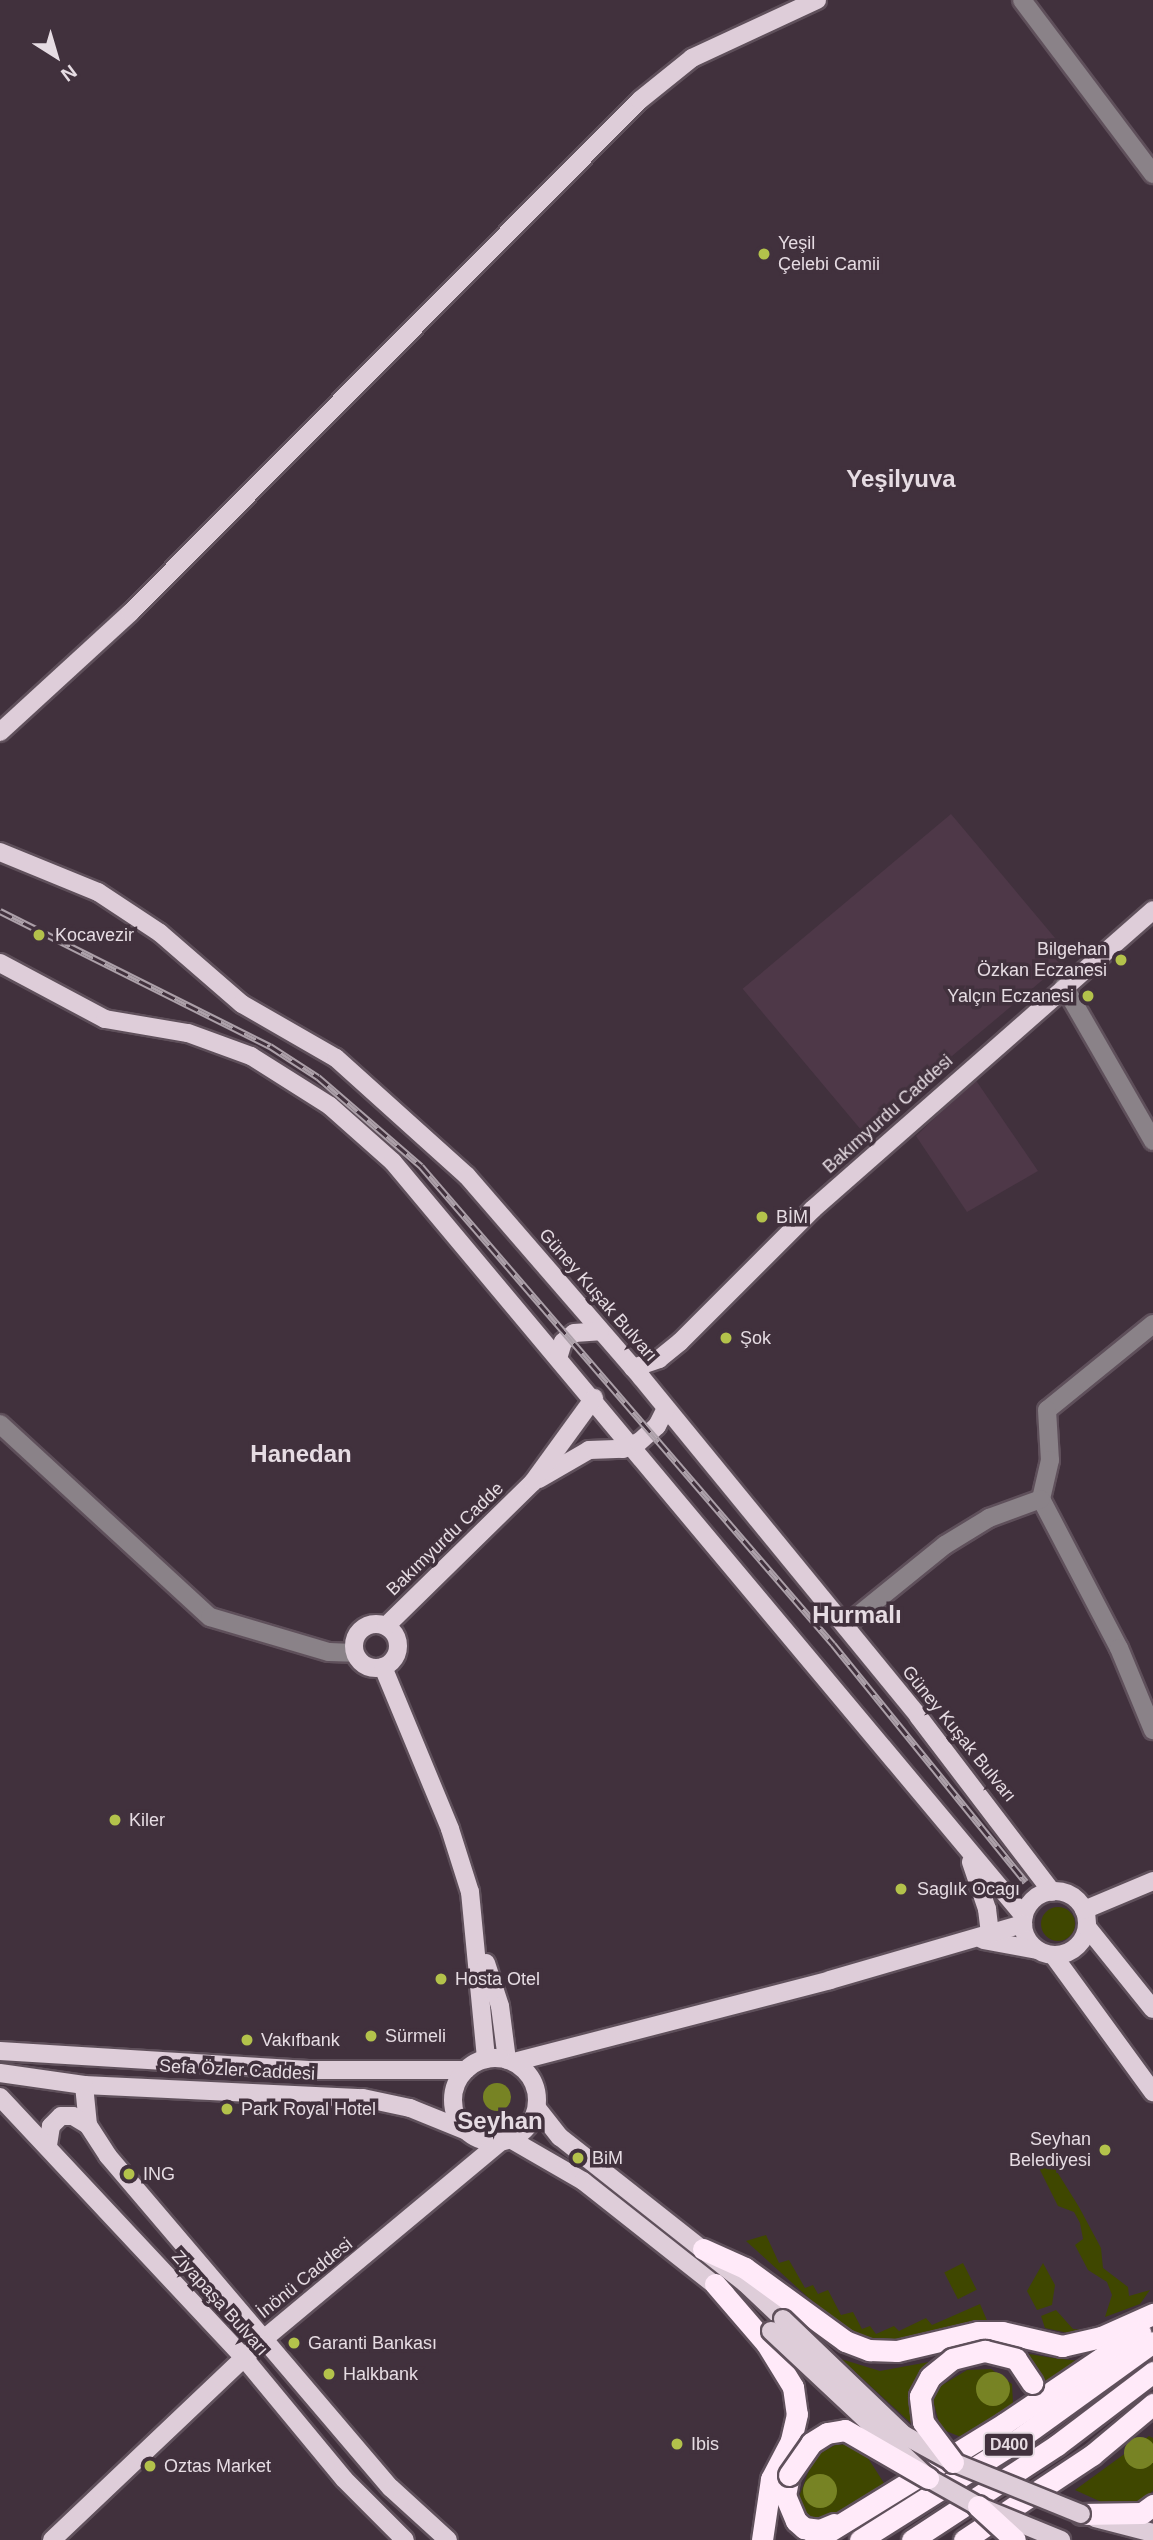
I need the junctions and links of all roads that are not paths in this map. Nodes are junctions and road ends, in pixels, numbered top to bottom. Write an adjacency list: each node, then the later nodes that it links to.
1 (817, 0): 4 (main road)
2 (1021, 0): 3 (street)
3 (1153, 174)
4 (0, 732)
5 (0, 852): 11 (main road, Güney Kuşak Bulvarı)
6 (1153, 910): 8 (main road, Bakımyurdu Caddesi)
7 (0, 963): 12 (main road)
8 (1064, 986): 9 (street); 13 (main road, Bakımyurdu Caddesi)
9 (1153, 1141)
10 (1153, 1324): 21 (street)
11 (600, 1331): 12 (main road); 14 (main road, Güney Kuşak Bulvarı)
12 (559, 1355): 16 (main road)
13 (659, 1359): 14 (main road); 15 (main road)
14 (633, 1368): 15 (main road, Güney Kuşak Bulvarı)
15 (646, 1384): 17 (main road, Güney Kuşak Bulvarı)
16 (594, 1398): 19 (main road); 20 (main road)
17 (666, 1408): 19 (main road); 23 (main road, Güney Kuşak Bulvarı)
18 (0, 1424): 24 (street)
19 (633, 1445): 20 (main road); 27 (main road)
20 (533, 1482): 22 (main road, Bakımyurdu Cadde)
21 (1041, 1499): 23 (street); 26 (street)
22 (386, 1626): 24 (main road); 25 (main road)
23 (845, 1626): 29 (main road, Güney Kuşak Bulvarı)
24 (354, 1653): 25 (main road)
25 (383, 1667): 34 (main road)
26 (1153, 1730)
27 (964, 1846): 31 (main road); 32 (main road)
28 (1153, 1881): 30 (main road)
29 (1052, 1892): 30 (main road); 31 (main road)
30 (1085, 1918): 35 (main road); 36 (main road)
31 (1024, 1920): 32 (main road); 35 (main road)
32 (989, 1933): 33 (main road)
33 (969, 1938): 35 (main road); 39 (main road)
34 (476, 1940): 38 (main road); 39 (main road)
35 (1045, 1952): 43 (main road)
36 (1153, 2009)
37 (0, 2051): 40 (main road, Sefa Özler Caddesi)
38 (486, 2059): 39 (main road); 40 (main road)
39 (510, 2061): 45 (main road)
40 (466, 2070): 47 (main road)
41 (0, 2073): 42 (main road, Sefa Özler Caddesi)
42 (84, 2085): 46 (main road, Ziyapaşa Bulvarı); 47 (main road, Sefa Özler Caddesi)
43 (1153, 2092)
44 (0, 2097): 49 (main road, Ziyapaşa Bulvarı)
45 (537, 2108): 48 (main road); 50 (main road)
46 (88, 2125): 49 (main road); 55 (main road, Ziyapaşa Bulvarı)
47 (467, 2132): 48 (main road)
48 (505, 2141): 51 (main road); 55 (main road, İnönü Caddesi)
49 (48, 2145): 57 (main road, Ziyapaşa Bulvarı)
50 (703, 2249): 52 (highway); 54 (main road)
51 (715, 2284): 54 (main road); 71 (highway)
52 (1153, 2314)
53 (1153, 2323): 60 (highway)
54 (777, 2325): 61 (main road, bridge); 62 (main road, bridge)
55 (265, 2338): 57 (main road, İnönü Caddesi); 70 (main road, Ziyapaşa Bulvarı)
56 (1153, 2342): 73 (highway, D400)
57 (244, 2358): 68 (main road, İnönü Caddesi); 69 (main road, Ziyapaşa Bulvarı)
58 (1153, 2372): 74 (highway, D400)
59 (1147, 2415): 75 (highway)
60 (1005, 2423): 61 (highway, bridge); 66 (highway)
61 (953, 2462): 65 (main road, bridge)
62 (928, 2478): 64 (main road, bridge); 66 (highway, bridge)
63 (1153, 2505): 65 (highway)
64 (978, 2506): 76 (highway, bridge); 77 (main road, bridge)
65 (1081, 2514): 67 (main road)
66 (851, 2515): 72 (highway)
67 (1153, 2533)
68 (52, 2540)
69 (405, 2540)
70 (449, 2540)
71 (762, 2540)
72 (815, 2540)
73 (860, 2540)
74 (912, 2540)
75 (964, 2540)
76 (1015, 2540)
77 (1061, 2540)

